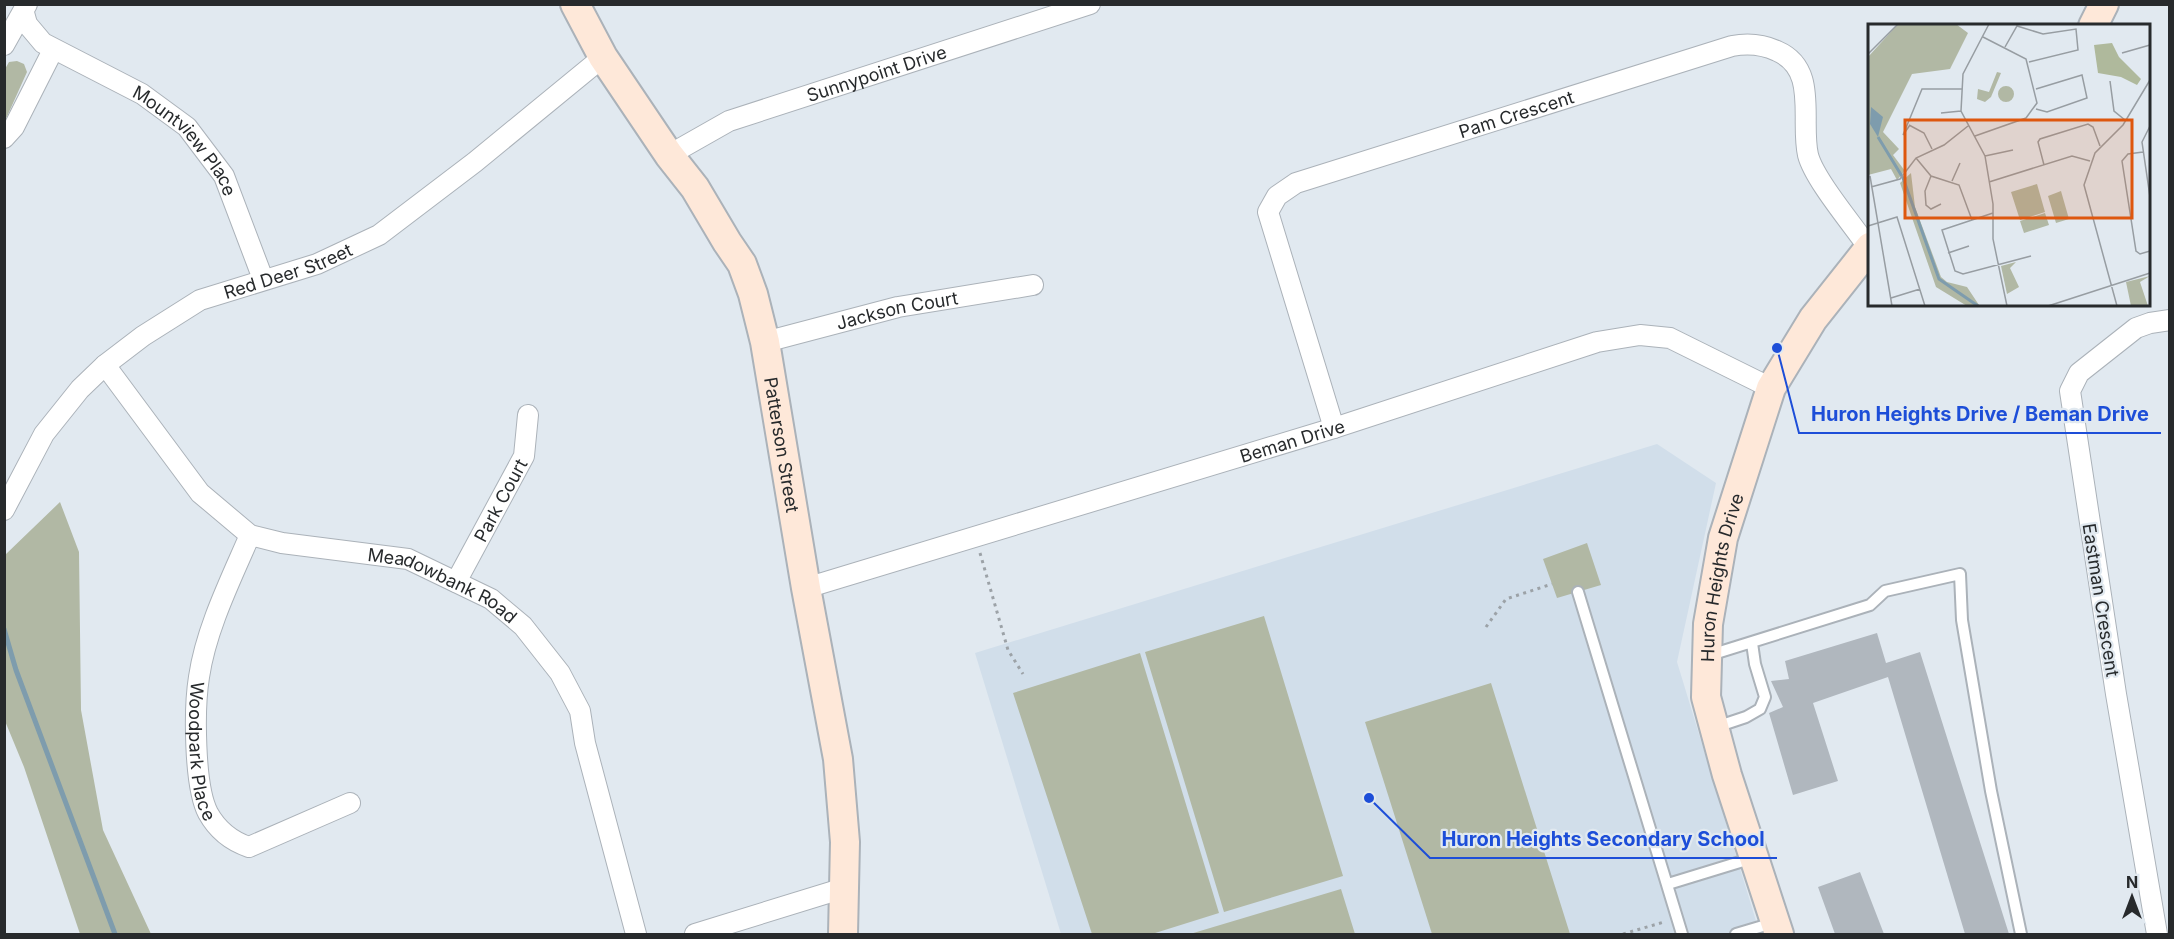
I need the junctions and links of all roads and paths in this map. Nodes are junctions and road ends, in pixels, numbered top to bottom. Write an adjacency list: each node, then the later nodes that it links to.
1 (575, 4): 8 (street, Patterson Street)
2 (1090, 4): 10 (street, Sunnypoint Drive)
3 (2104, 4): 5 (street)
4 (25, 9): 6 (street, Mountview Place); 7 (street, Mountview Place)
5 (2094, 24)
6 (4, 45)
7 (53, 50): 9 (street); 13 (street, Mountview Place)
8 (603, 57): 10 (street, Patterson Street); 13 (street, Red Deer Street)
9 (4, 138)
10 (669, 155): 16 (street, Patterson Street)
11 (1868, 246): 20 (street, Pam Crescent)
12 (1868, 248): 18 (street, Huron Heights Drive)
13 (263, 279): 17 (street, Red Deer Street)
14 (1033, 285): 16 (street, Jackson Court)
15 (2169, 320): 46 (street, Eastman Crescent)
16 (765, 342): 26 (street, Patterson Street)
17 (105, 365): 21 (street, Red Deer Street); 22 (street, Meadowbank Road)
18 (1771, 388): 20 (street, Beman Drive); 30 (street, Huron Heights Drive)
19 (528, 415): 24 (street, Park Court)
20 (1334, 428): 23 (street, Beman Drive)
21 (4, 510)
22 (250, 535): 24 (street, Meadowbank Road); 33 (street, Woodpark Place)
23 (975, 537): 26 (street, Beman Drive); 31 (path)
24 (456, 582): 39 (street, Meadowbank Road)
25 (1552, 584): 28 (path)
26 (806, 588): 36 (street, Patterson Street)
27 (1578, 592): 35 (lane)
28 (1486, 627)
29 (1752, 643): 30 (lane); 32 (lane); 45 (lane)
30 (1707, 656): 32 (street, Huron Heights Drive)
31 (1023, 674)
32 (1715, 727): 34 (street, Huron Heights Drive)
33 (350, 803)
34 (1754, 858): 35 (lane); 38 (street, Huron Heights Drive)
35 (1668, 884): 43 (lane)
36 (844, 888): 40 (street); 41 (street, Patterson Street)
37 (1649, 926): 42 (path)
38 (1777, 928): 44 (lane)
39 (636, 934)
40 (695, 934)
41 (843, 934)
42 (1623, 934)
43 (1682, 934)
44 (1736, 934)
45 (2021, 934)
46 (2157, 934)

